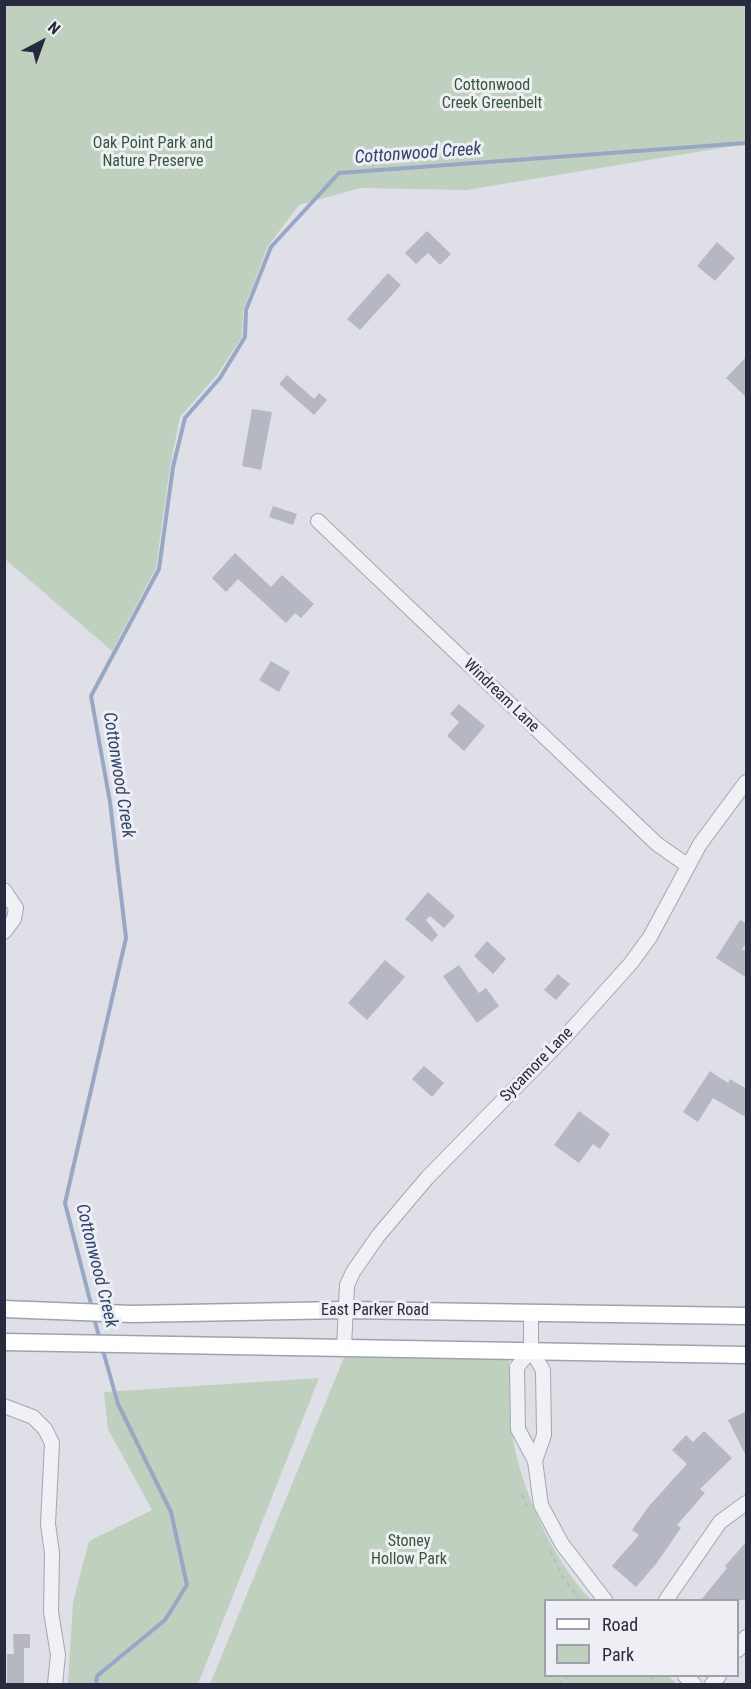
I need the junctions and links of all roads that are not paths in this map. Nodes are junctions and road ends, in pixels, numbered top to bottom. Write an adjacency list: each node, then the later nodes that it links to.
1 (318, 521): 3 (street, Windream Lane)
2 (747, 782): 3 (street, Sycamore Lane)
3 (687, 865): 7 (street, Sycamore Lane)
4 (4, 890): 5 (street)
5 (4, 932)
6 (4, 1309): 7 (main road, East Parker Road)
7 (345, 1310): 8 (main road, East Parker Road); 11 (street, Sycamore Lane)
8 (531, 1313): 9 (main road, East Parker Road); 12 (street)
9 (747, 1316)
10 (4, 1342): 11 (main road)
11 (345, 1347): 12 (main road)
12 (531, 1350): 13 (main road); 15 (street); 15 (street)
13 (747, 1355)
14 (4, 1406): 19 (street)
15 (535, 1461): 17 (street)
16 (747, 1503): 18 (street)
17 (603, 1599)
18 (667, 1599)
19 (55, 1684)

